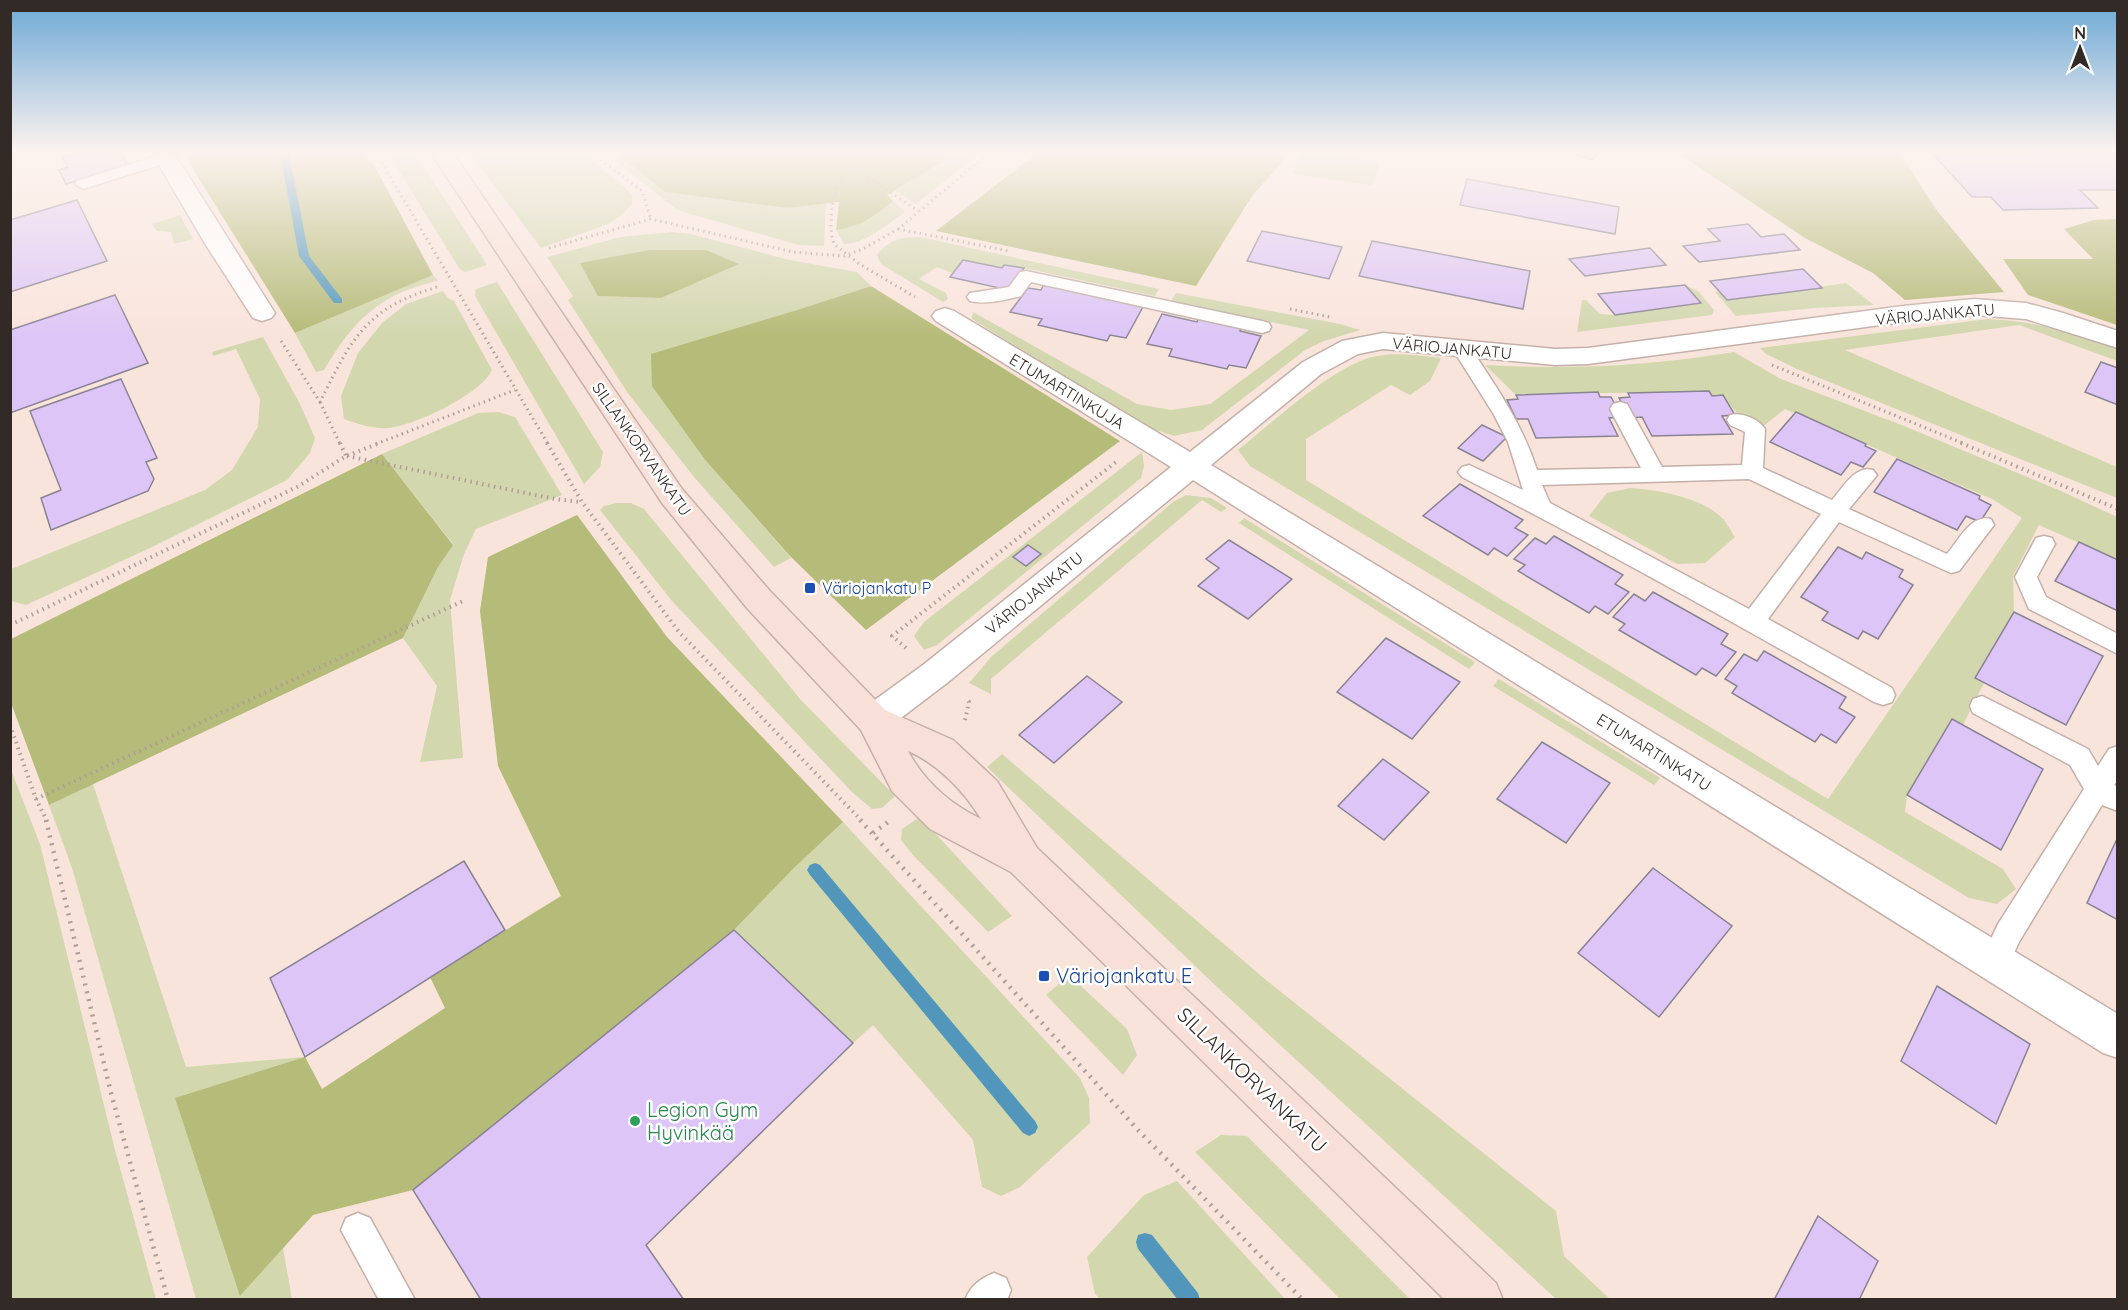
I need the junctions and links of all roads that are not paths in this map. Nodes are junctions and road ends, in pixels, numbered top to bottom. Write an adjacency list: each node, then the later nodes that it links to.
1 (199, 214): 4 (street)
2 (483, 214): 25 (main road, SILLANKORVANKATU)
3 (976, 297): 6 (lane)
4 (262, 313)
5 (945, 316): 11 (street, ETUMARTINKUJA)
6 (1262, 327)
7 (2118, 340): 8 (street, VÄRIOJANKATU)
8 (1461, 348): 11 (street, VÄRIOJANKATU); 16 (lane)
9 (1620, 409): 14 (lane)
10 (1737, 420): 13 (lane)
11 (1190, 465): 25 (street, VÄRIOJANKATU); 29 (street, ETUMARTINKATU)
12 (1469, 472): 17 (lane)
13 (1752, 472): 14 (lane); 18 (lane)
14 (1655, 474): 16 (lane)
15 (1866, 475): 18 (lane)
16 (1528, 478): 17 (lane)
17 (1541, 508): 21 (lane)
18 (1834, 511): 19 (lane); 21 (lane)
19 (1983, 525)
20 (2044, 544): 22 (lane)
21 (1753, 622): 23 (lane)
22 (2118, 645)
23 (1883, 695)
24 (1982, 706): 27 (lane)
25 (873, 720): 28 (main road, SILLANKORVANKATU); 28 (main road, SILLANKORVANKATU)
26 (2118, 757): 27 (lane)
27 (2108, 795): 29 (lane)
28 (1024, 860): 33 (main road, SILLANKORVANKATU)
29 (1995, 963): 30 (street, ETUMARTINKATU)
30 (2118, 1038)
31 (358, 1230): 32 (lane)
32 (398, 1299)
33 (1479, 1299)

